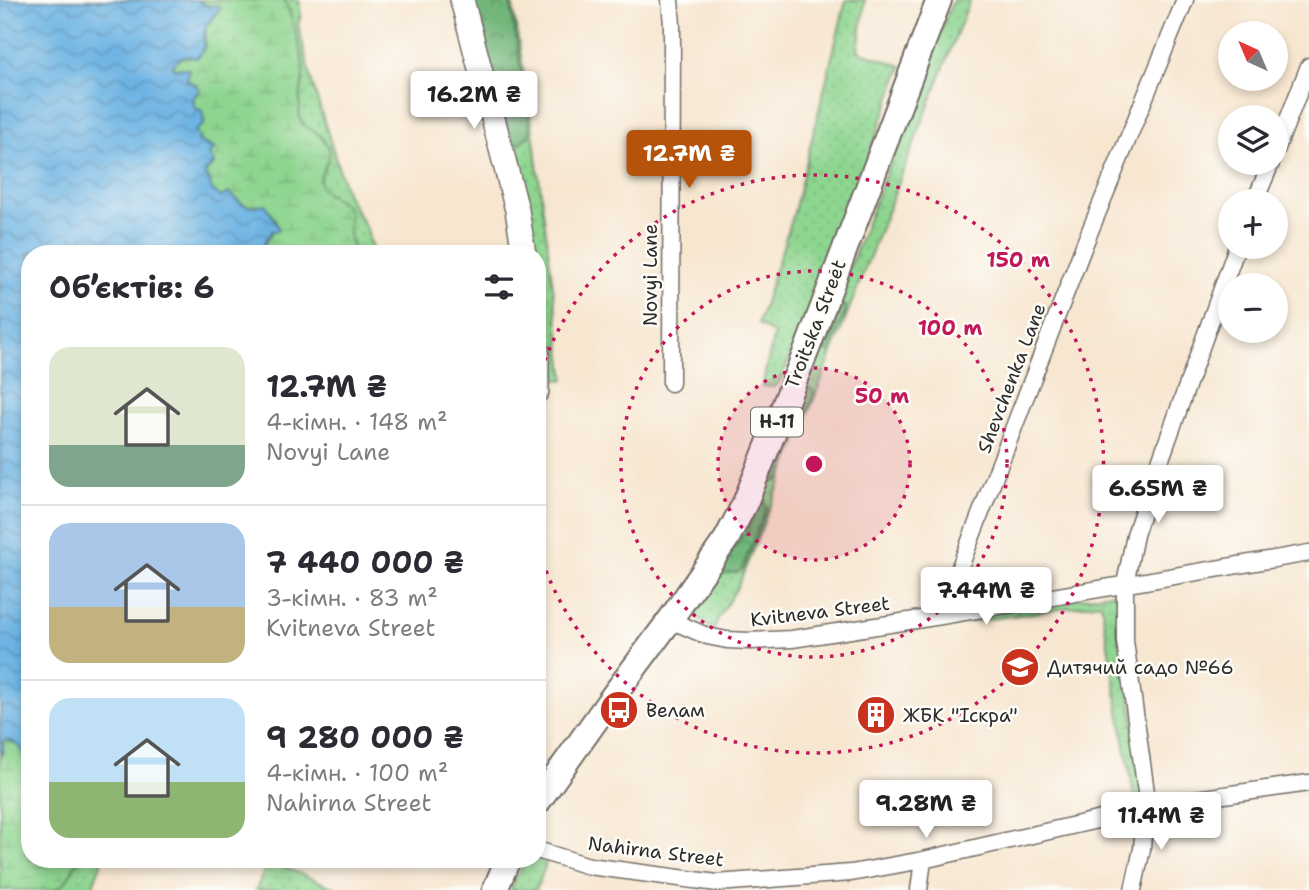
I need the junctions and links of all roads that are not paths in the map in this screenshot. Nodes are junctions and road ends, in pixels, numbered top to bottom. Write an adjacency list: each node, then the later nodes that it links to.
1 (462, 0): 7 (street)
2 (670, 0): 9 (street, Novyi Lane)
3 (939, 0): 13 (main road, Troitska Street / Н-11)
4 (1185, 0): 12 (street, Shevchenka Lane)
5 (1309, 66): 6 (street)
6 (1288, 119)
7 (523, 245)
8 (1233, 259): 11 (street)
9 (671, 383)
10 (1309, 553): 11 (street, Kvitneva Street)
11 (1125, 584): 12 (street, Kvitneva Street); 18 (street)
12 (941, 616): 13 (street, Kvitneva Street)
13 (670, 620): 14 (main road, Troitska Street / Н-11)
14 (563, 767): 15 (main road); 17 (main road, Troitska Street / Н-11)
15 (546, 771)
16 (1309, 783): 18 (street, Nahirna Street)
17 (546, 791)
18 (1145, 808): 20 (street, Nahirna Street); 25 (street)
19 (546, 853): 22 (street, Nahirna Street)
20 (923, 860): 22 (street, Nahirna Street); 24 (street)
21 (504, 868): 23 (main road)
22 (716, 886)
23 (495, 890)
24 (919, 890)
25 (1133, 890)

